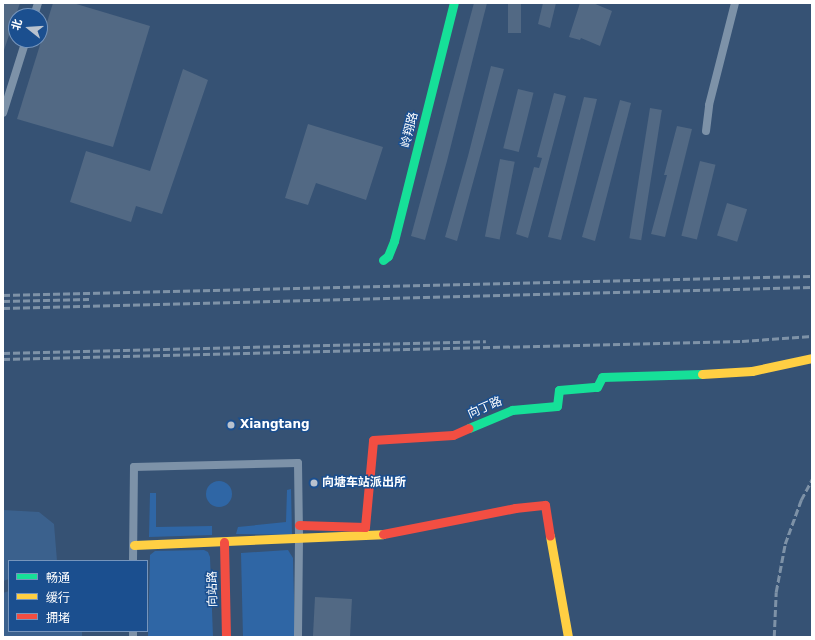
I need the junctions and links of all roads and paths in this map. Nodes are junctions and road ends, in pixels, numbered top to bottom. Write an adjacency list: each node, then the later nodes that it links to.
1 (454, 3): 6 (street, 岭翔路)
2 (735, 3): 5 (street)
3 (23, 48): 4 (street)
4 (3, 113)
5 (706, 131)
6 (383, 260)
7 (812, 358): 8 (street, 向丁路)
8 (299, 525): 9 (street); 11 (street)
9 (299, 539): 10 (street); 14 (street); 15 (street)
10 (224, 542): 11 (street); 13 (street, 向站路)
11 (134, 545): 12 (street)
12 (133, 560)
13 (226, 637)
14 (298, 637)
15 (568, 637)

